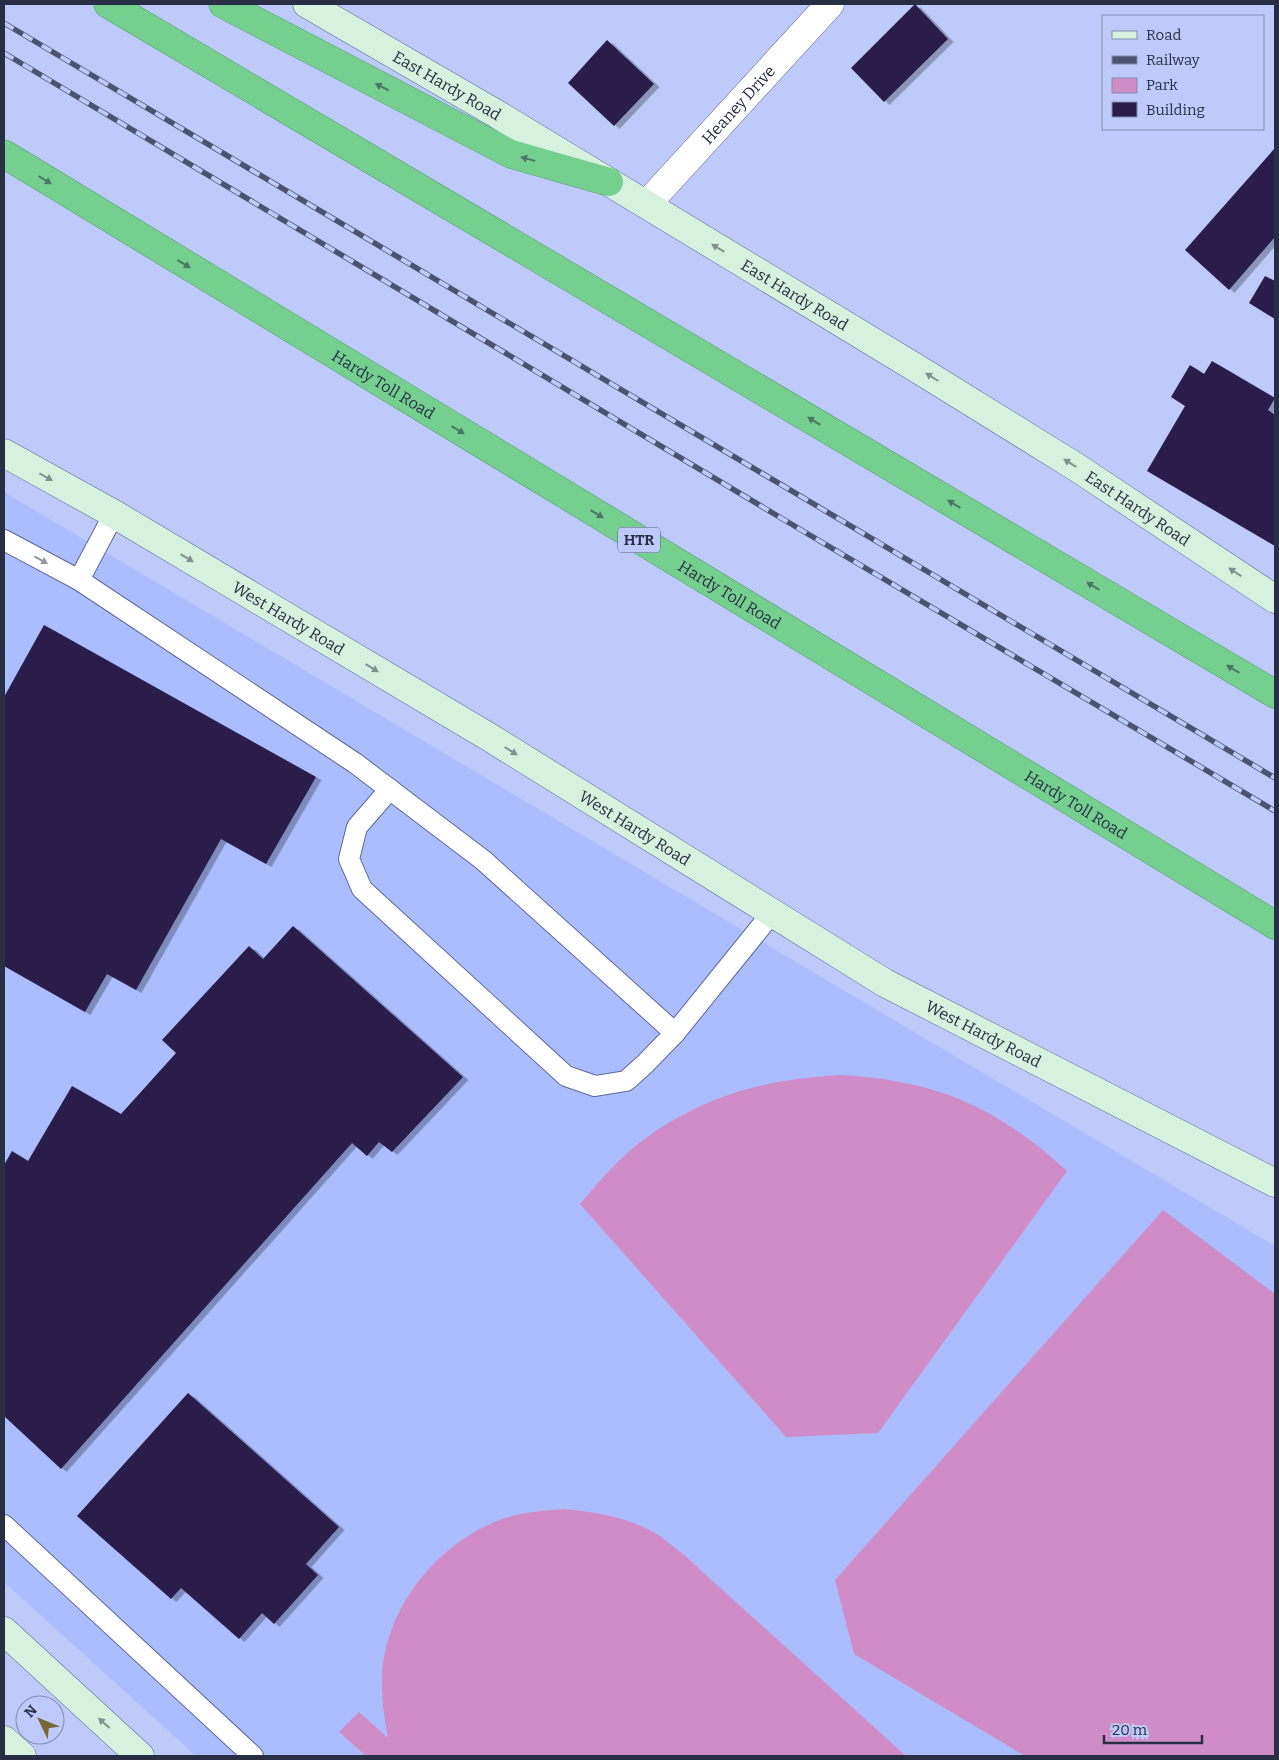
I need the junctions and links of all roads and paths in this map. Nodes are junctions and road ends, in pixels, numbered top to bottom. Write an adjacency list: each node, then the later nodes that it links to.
1 (108, 4): 13 (highway, one-way to 1)
2 (223, 4): 6 (highway, one-way to 2)
3 (306, 4): 6 (main road, East Hardy Road)
4 (830, 4): 7 (street, Heaney Drive)
5 (4, 154): 16 (highway, Hardy Toll Road / HTR, one-way to 16)
6 (609, 182): 7 (main road, East Hardy Road)
7 (647, 204): 12 (main road, East Hardy Road, one-way to 7)
8 (4, 453): 9 (main road, West Hardy Road, one-way to 9)
9 (114, 514): 11 (lane); 15 (main road, West Hardy Road, one-way to 15)
10 (4, 540): 11 (lane, one-way to 11)
11 (79, 580): 14 (lane)
12 (1275, 598)
13 (1275, 694)
14 (390, 790): 17 (lane); 17 (lane)
15 (772, 913): 17 (lane); 18 (main road, West Hardy Road)
16 (1275, 925)
17 (675, 1033)
18 (1275, 1184)
19 (4, 1525): 24 (lane)
20 (4, 1631): 23 (main road, one-way to 20)
21 (4, 1740): 22 (main road)
22 (22, 1756)
23 (140, 1756)
24 (253, 1756)

